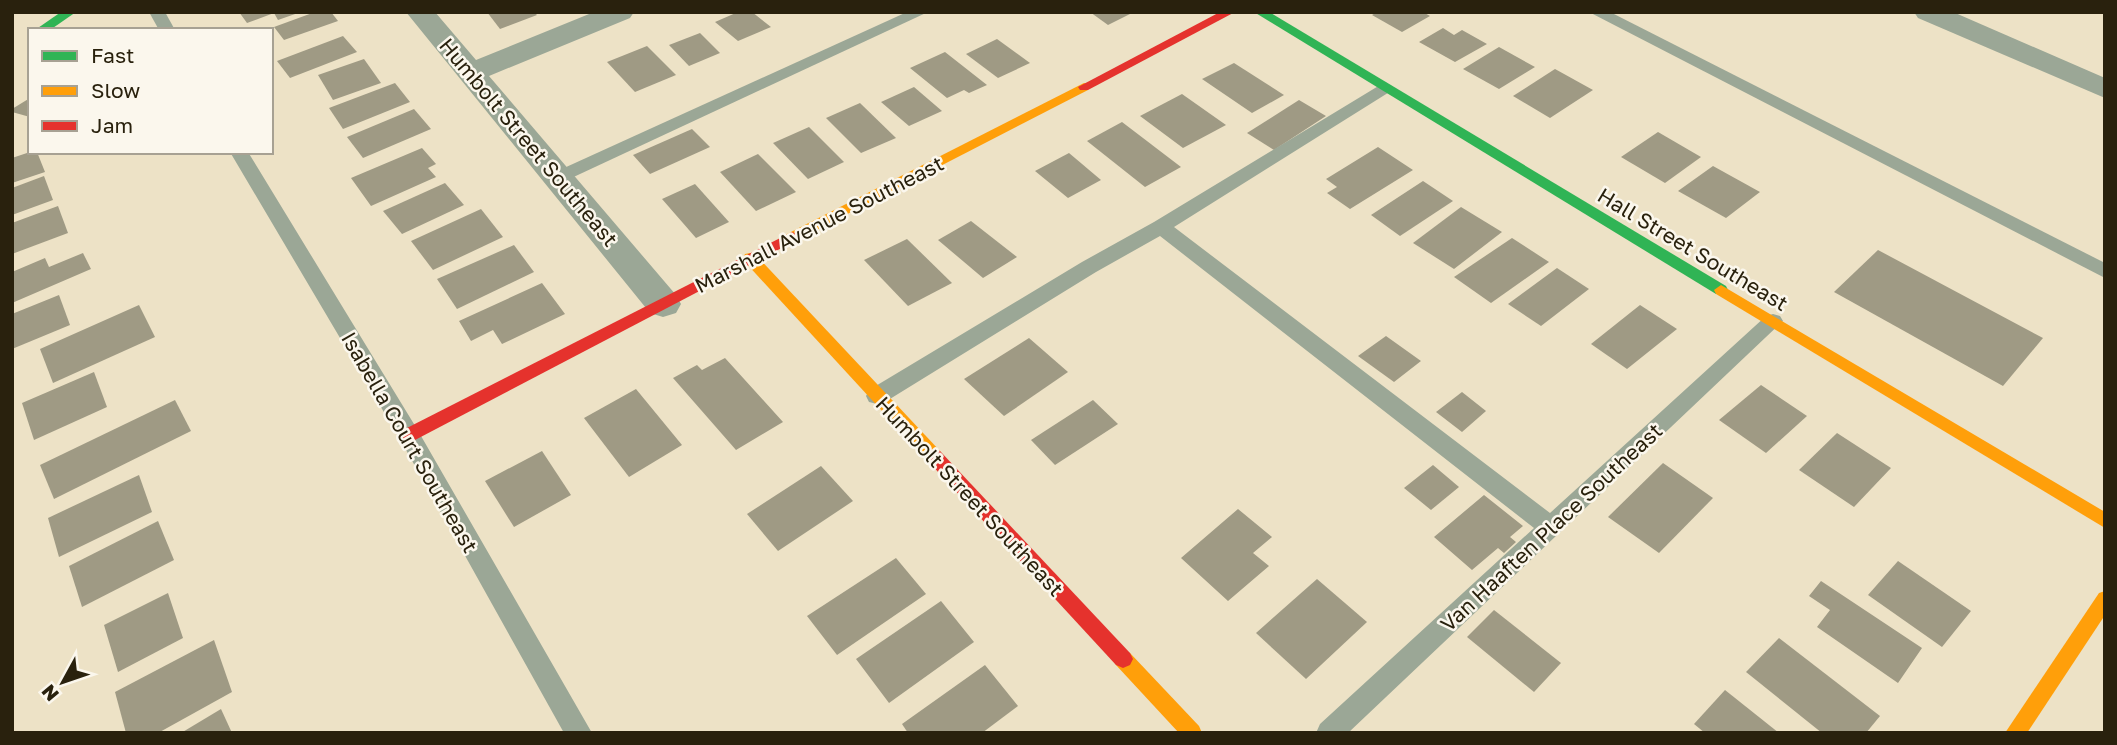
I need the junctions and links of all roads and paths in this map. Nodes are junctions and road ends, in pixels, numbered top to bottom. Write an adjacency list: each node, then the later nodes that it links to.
1 (71, 12): 10 (street)
2 (157, 12): 11 (lane)
3 (420, 12): 12 (street, Humbolt Street Southeast)
4 (620, 12): 12 (street)
5 (920, 12): 16 (lane)
6 (1228, 12): 18 (street, Marshall Avenue Southeast)
7 (1597, 12): 19 (lane)
8 (1928, 12): 14 (street)
9 (1267, 13): 13 (street, Hall Street Southeast)
10 (44, 28)
11 (166, 28)
12 (472, 72): 16 (street, Humbolt Street Southeast)
13 (1385, 87): 17 (lane); 21 (street, Hall Street Southeast)
14 (2105, 89)
15 (240, 154): 23 (lane, Isabella Court Southeast)
16 (559, 177): 20 (street, Humbolt Street Southeast)
17 (1161, 227): 22 (lane); 25 (lane)
18 (750, 258): 20 (street, Marshall Avenue Southeast); 22 (street, Humbolt Street Southeast)
19 (2105, 271)
20 (663, 304): 23 (street, Marshall Avenue Southeast)
21 (1773, 321): 24 (street, Hall Street Southeast); 25 (lane, Van Haaften Place Southeast)
22 (877, 396): 28 (street, Humbolt Street Southeast)
23 (409, 435): 27 (lane, Isabella Court Southeast)
24 (2105, 521)
25 (1550, 527): 29 (lane, Van Haaften Place Southeast)
26 (2105, 598): 30 (street)
27 (579, 733)
28 (1192, 733)
29 (1329, 733)
30 (2015, 733)

